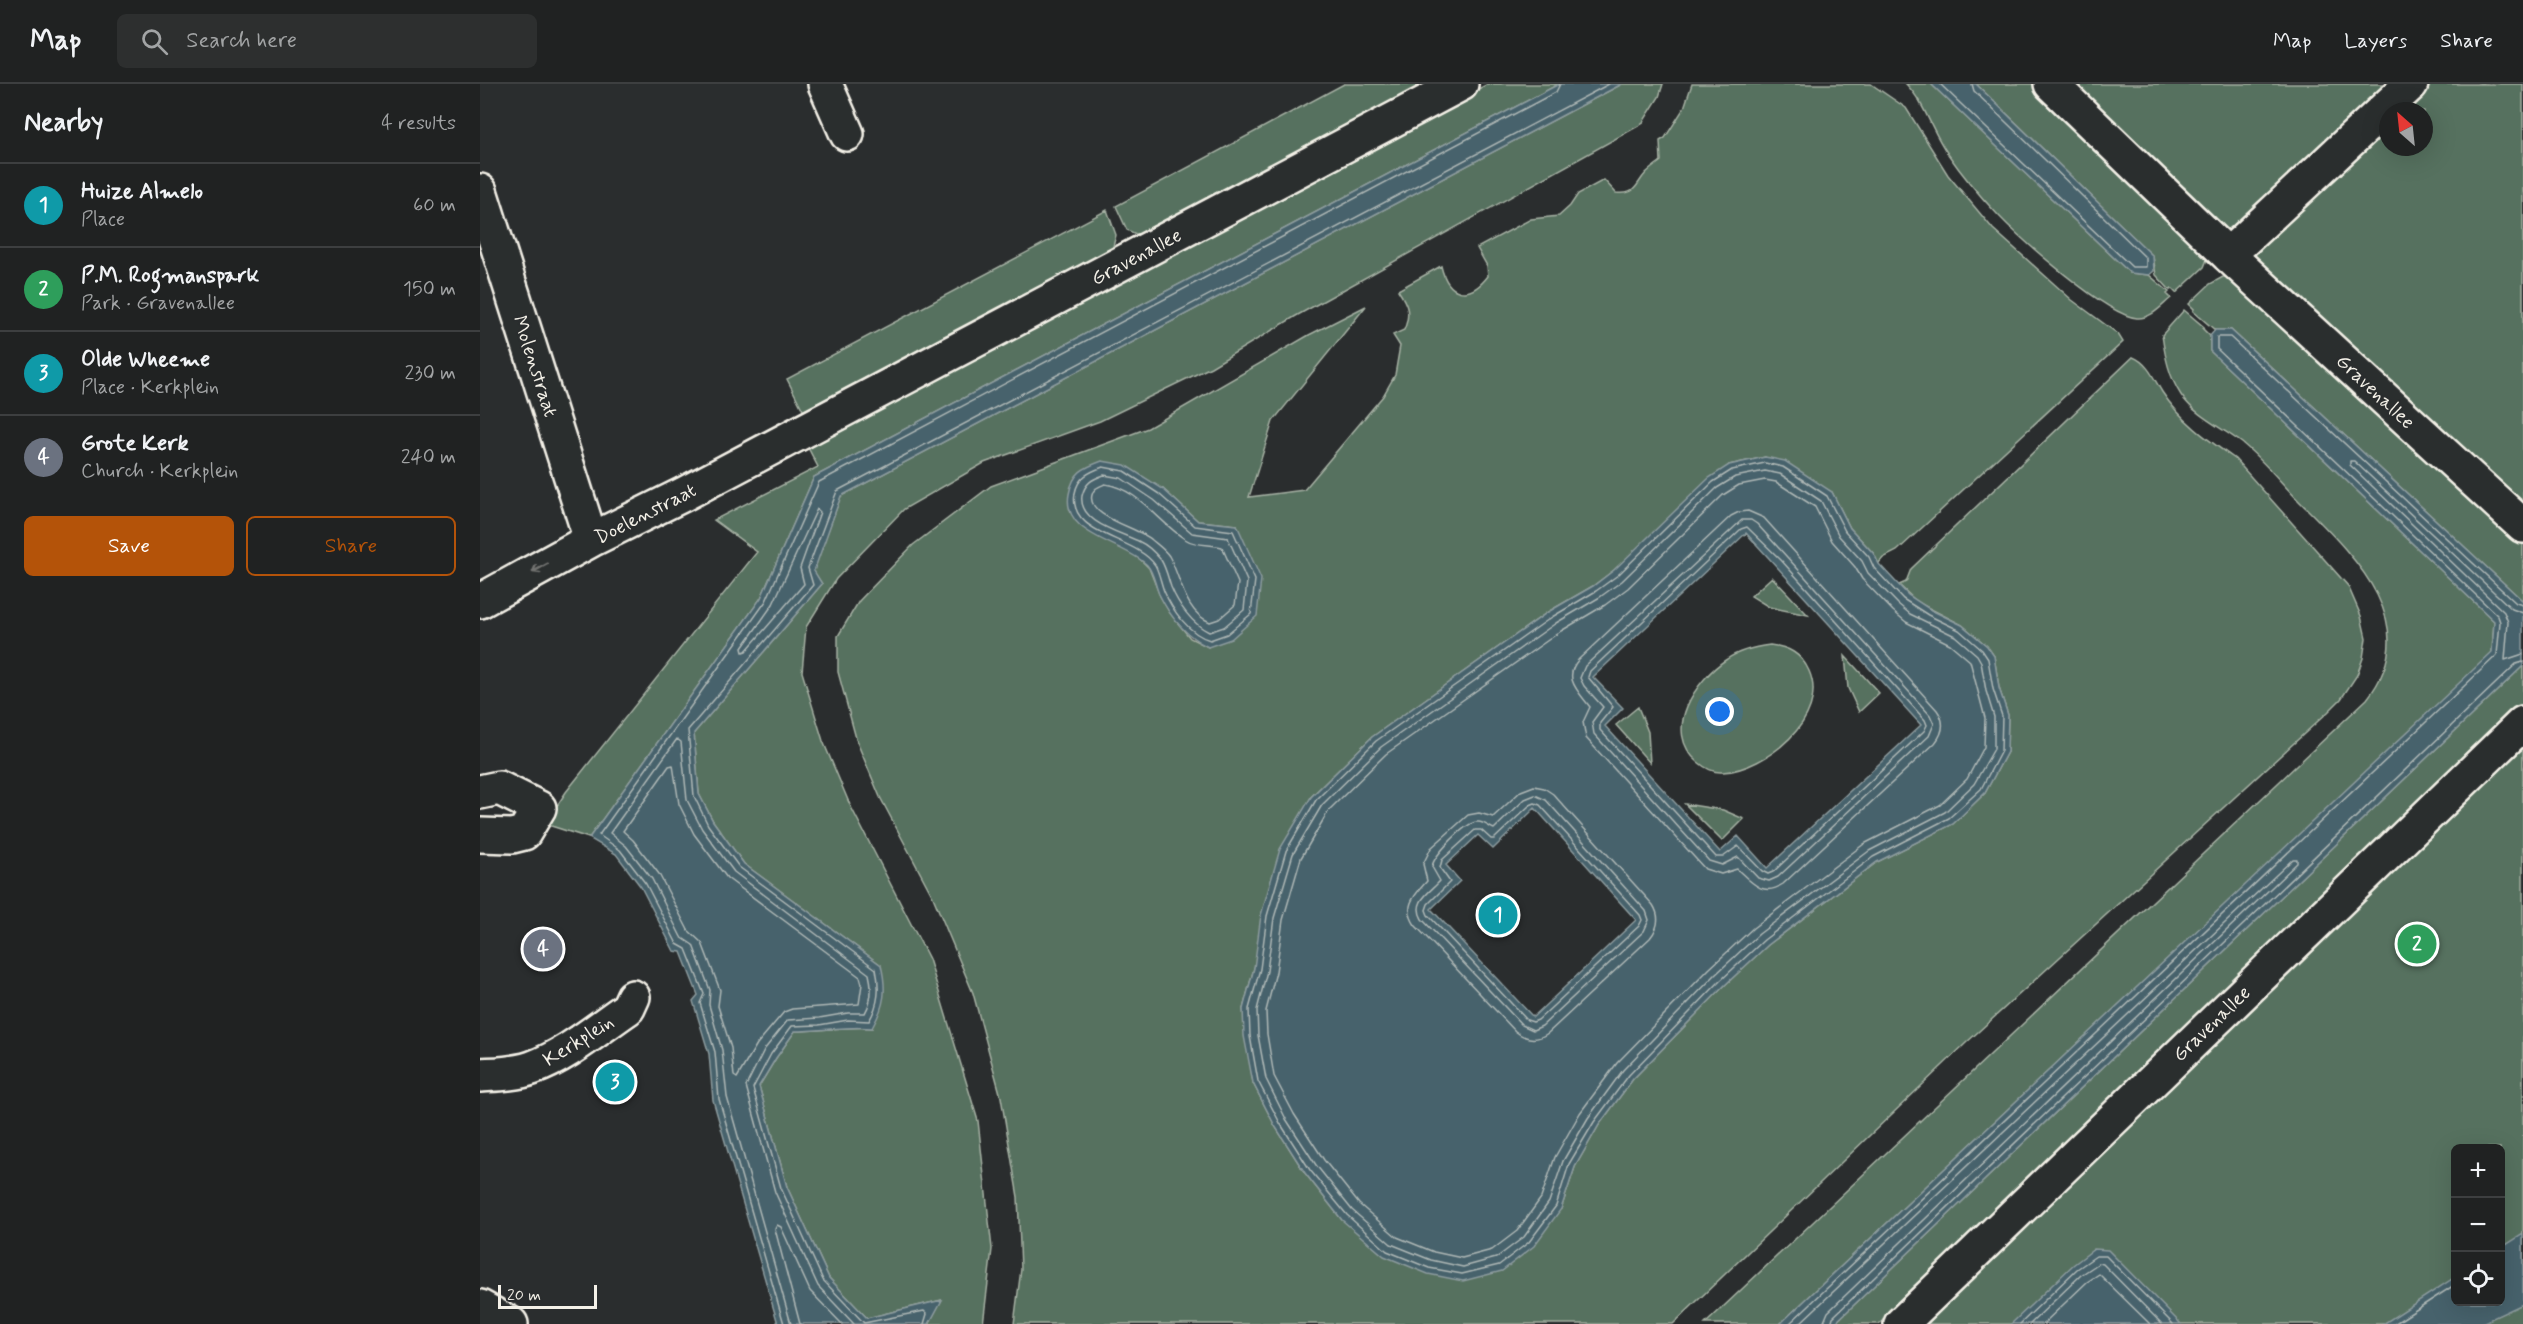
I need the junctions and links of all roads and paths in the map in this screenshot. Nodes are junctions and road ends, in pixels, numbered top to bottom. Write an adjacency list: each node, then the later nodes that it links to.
1 (825, 84): 5 (street)
2 (1461, 84): 8 (street, Gravenallee)
3 (2051, 84): 7 (street, Gravenallee)
4 (2411, 84): 7 (street)
5 (847, 134)
6 (480, 191): 10 (street, Molenstraat)
7 (2228, 255): 9 (street, Gravenallee)
8 (810, 427): 10 (street, Doelenstraat)
9 (2523, 526)
10 (591, 540): 11 (street, Doelenstraat, one-way to 11)
11 (480, 601)
12 (2523, 723): 19 (street, Gravenallee)
13 (480, 792): 14 (street)
14 (480, 835)
15 (633, 997): 16 (street, Kerkplein)
16 (480, 1075)
17 (480, 1307): 18 (street)
18 (510, 1324)
19 (1901, 1324)

